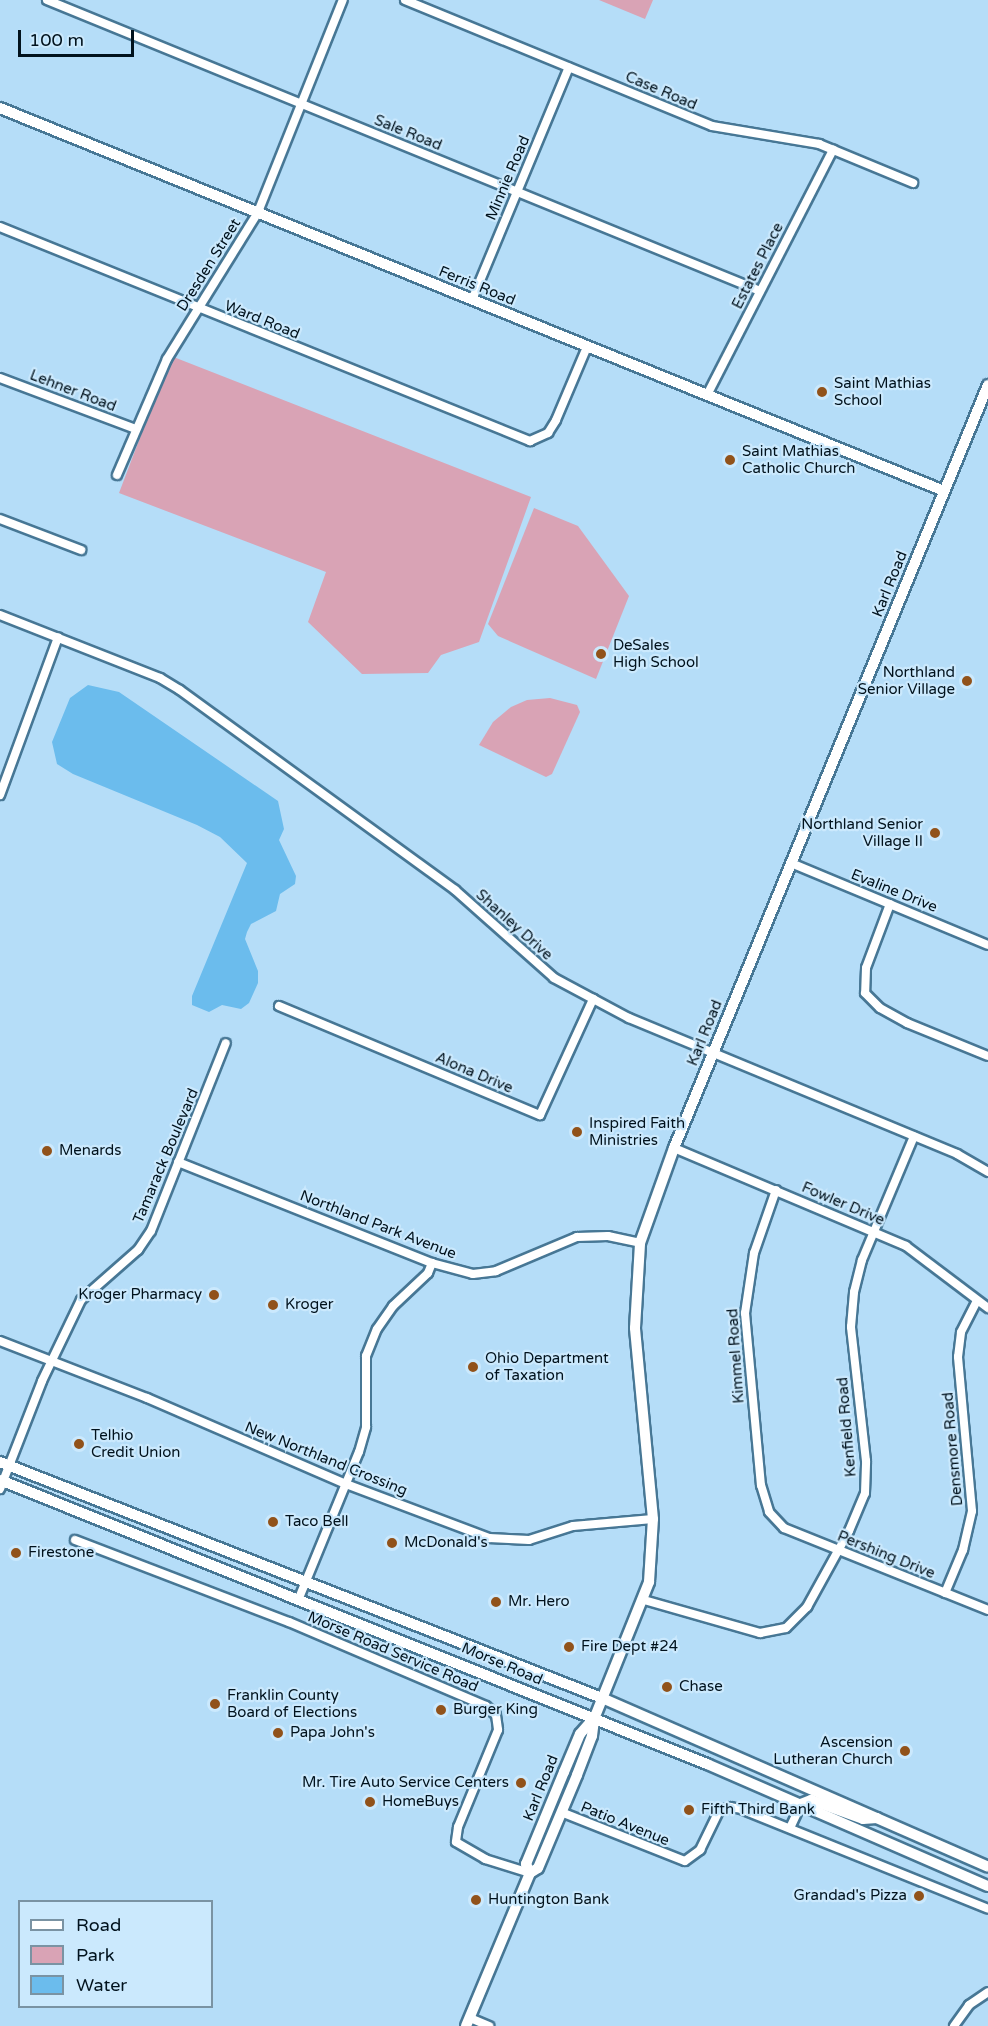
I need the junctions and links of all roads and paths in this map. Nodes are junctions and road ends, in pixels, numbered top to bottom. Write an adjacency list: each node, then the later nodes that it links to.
1 (47, 0): 5 (street, Sale Road)
2 (343, 0): 5 (street, Dresden Street)
3 (405, 0): 4 (street, Case Road)
4 (569, 67): 7 (street, Case Road); 9 (street, Minnie Road)
5 (301, 104): 9 (street, Sale Road); 10 (street, Dresden Street)
6 (0, 108): 10 (main road, Ferris Road)
7 (833, 150): 8 (street, Case Road); 12 (street, Estates Place)
8 (913, 183)
9 (517, 192): 12 (street, Sale Road); 13 (street, Minnie Road)
10 (258, 212): 13 (main road, Ferris Road); 14 (street, Dresden Street)
11 (0, 227): 14 (street, Ward Road)
12 (760, 291): 18 (street, Estates Place)
13 (471, 300): 15 (main road, Ferris Road)
14 (199, 308): 15 (street, Ward Road); 19 (street, Dresden Street)
15 (587, 347): 18 (main road, Ferris Road)
16 (0, 378): 19 (street, Lehner Road)
17 (988, 385): 21 (main road, Karl Road)
18 (707, 395): 21 (main road, Ferris Road)
19 (136, 429): 20 (street, Dresden Street)
20 (117, 475)
21 (944, 491): 27 (main road, Karl Road)
22 (0, 519): 23 (street)
23 (81, 550)
24 (0, 615): 25 (street, Shanley Drive)
25 (57, 637): 26 (street); 30 (street, Shanley Drive)
26 (0, 795)
27 (791, 863): 28 (street, Evaline Drive); 33 (main road, Karl Road)
28 (890, 904): 29 (street, Evaline Drive); 34 (street)
29 (988, 945)
30 (593, 999): 31 (street, Alona Drive); 33 (street, Shanley Drive)
31 (279, 1006)
32 (226, 1043): 37 (street, Tamarack Boulevard)
33 (713, 1053): 35 (street, Shanley Drive); 36 (main road, Karl Road)
34 (988, 1056)
35 (914, 1136): 38 (street, Shanley Drive); 40 (street, Kenfield Road)
36 (674, 1148): 39 (street, Fowler Drive); 41 (main road, Karl Road)
37 (178, 1162): 42 (street, Northland Park Avenue); 46 (street, Tamarack Boulevard)
38 (988, 1172)
39 (776, 1191): 40 (street, Fowler Drive); 51 (street, Kimmel Road)
40 (874, 1231): 43 (street, Fowler Drive); 53 (street, Kenfield Road)
41 (640, 1243): 42 (street, Northland Park Avenue); 50 (main road, Karl Road)
42 (432, 1263): 49 (street)
43 (977, 1301): 44 (street, Fowler Drive); 55 (street, Densmore Road)
44 (988, 1308)
45 (0, 1341): 46 (street, New Northland Crossing)
46 (50, 1363): 47 (street, Tamarack Boulevard); 49 (street, New Northland Crossing)
47 (5, 1464): 48 (street, Tamarack Boulevard); 54 (main road, Morse Road)
48 (1, 1484): 56 (main road, Morse Road)
49 (346, 1484): 50 (street, New Northland Crossing); 54 (street)
50 (653, 1519): 57 (main road, Karl Road)
51 (776, 1521): 53 (street, Pershing Drive)
52 (75, 1540): 66 (street, Morse Road Service Road)
53 (839, 1550): 55 (street, Pershing Drive); 57 (street, Kenfield Road)
54 (306, 1582): 56 (street); 59 (main road, Morse Road)
55 (945, 1593): 58 (street, Pershing Drive)
56 (299, 1598): 60 (main road, Morse Road)
57 (644, 1600): 59 (main road, Karl Road)
58 (988, 1611)
59 (602, 1698): 60 (main road, Karl Road); 63 (main road, Morse Road)
60 (594, 1719): 61 (main road, Morse Road); 62 (main road, Karl Road); 66 (main road, Karl Road)
61 (801, 1804): 63 (main road); 64 (street); 67 (main road, Morse Road)
62 (561, 1812): 64 (street, Patio Avenue); 66 (main road, Karl Road)
63 (881, 1818): 65 (main road, Morse Road)
64 (790, 1828): 68 (street, Patio Avenue)
65 (988, 1867)
66 (530, 1873): 70 (main road, Karl Road)
67 (988, 1886)
68 (988, 1909)
69 (988, 1992): 72 (street)
70 (468, 2022): 71 (street)
71 (489, 2026)
72 (954, 2026)

